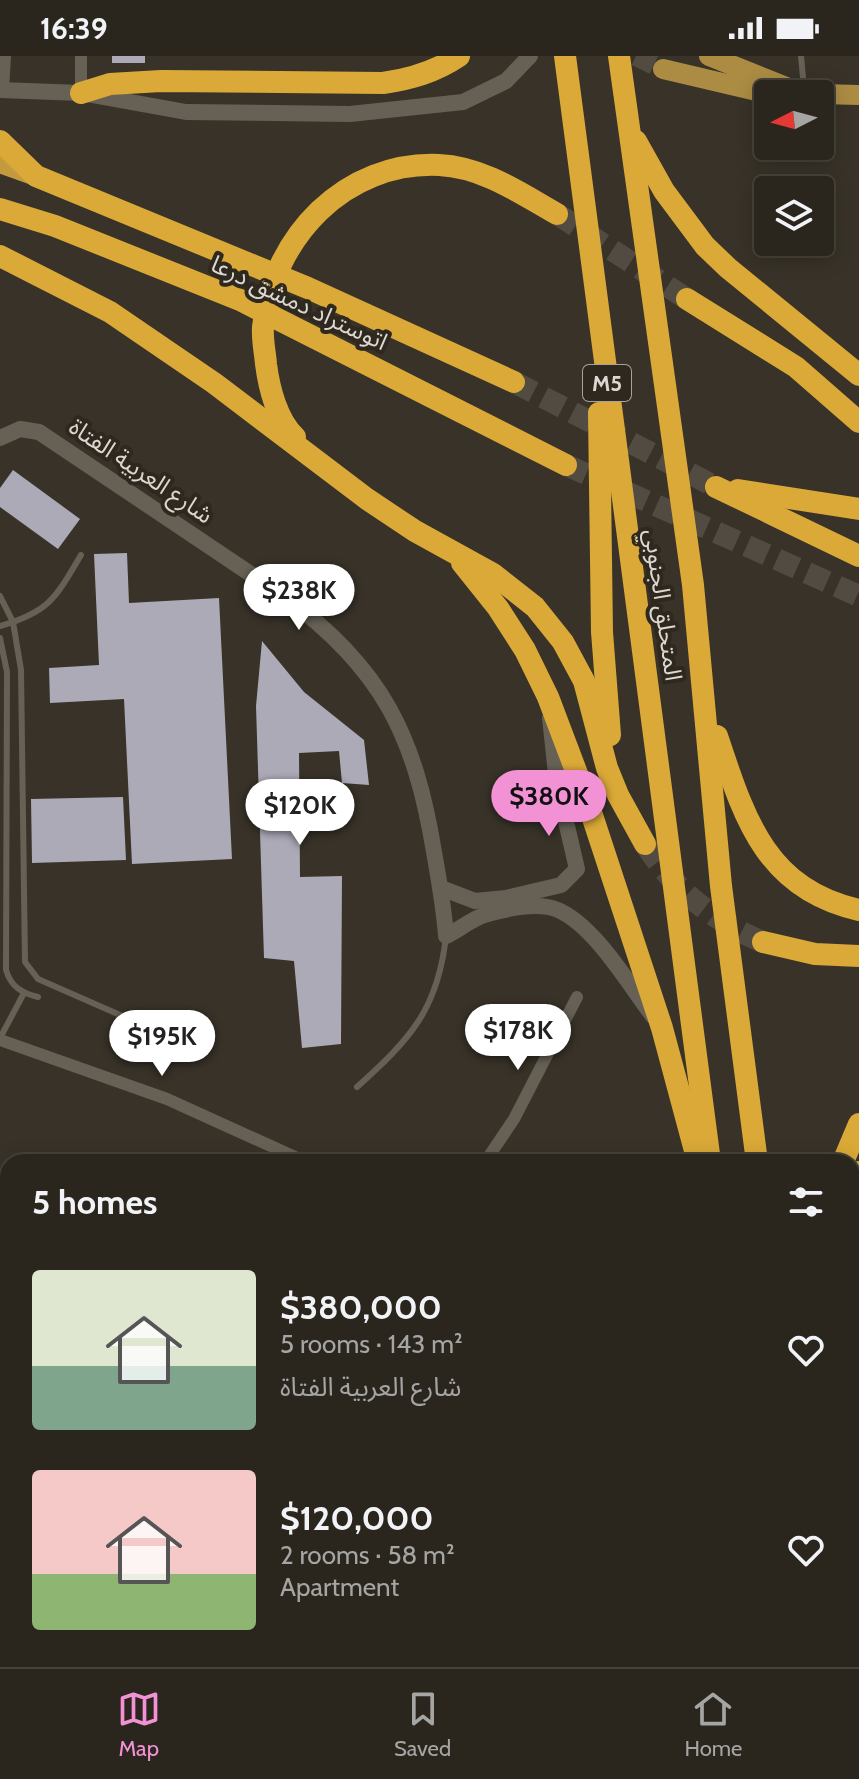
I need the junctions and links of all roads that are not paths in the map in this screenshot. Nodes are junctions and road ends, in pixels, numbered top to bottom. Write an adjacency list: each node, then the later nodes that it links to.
1 (5, 56): 12 (street)
2 (81, 56): 14 (street)
3 (459, 56): 14 (highway)
4 (530, 56): 14 (street)
5 (565, 56): 25 (highway, المتحلق الجنوبي / M5)
6 (619, 56): 17 (highway, المتحلق الجنوبي / M5)
7 (709, 56): 10 (main road)
8 (801, 56): 11 (lane)
9 (663, 69): 13 (main road)
10 (769, 80)
11 (803, 80)
12 (1, 90): 14 (street)
13 (754, 90)
14 (81, 93)
15 (834, 94): 16 (main road)
16 (859, 95)
17 (630, 130): 27 (highway); 43 (highway, المتحلق الجنوبي / M5)
18 (0, 141): 20 (highway)
19 (0, 163): 20 (highway, اتوستراد دمشق درعا)
20 (36, 176): 28 (highway, اتوستراد دمشق درعا)
21 (0, 209): 33 (highway, اتوستراد دمشق درعا)
22 (557, 214): 32 (highway)
23 (0, 256): 32 (highway)
24 (687, 299): 26 (highway)
25 (600, 329): 48 (highway); 68 (highway, المتحلق الجنوبي / M5)
26 (796, 367): 29 (highway); 30 (highway)
27 (859, 375)
28 (514, 382)
29 (859, 402)
30 (859, 422)
31 (0, 438): 50 (street, شارع العربية الفتاة)
32 (322, 463): 35 (highway)
33 (566, 465)
34 (859, 509): 37 (highway)
35 (454, 553): 42 (highway); 48 (highway)
36 (81, 555): 39 (lane)
37 (859, 556)
38 (0, 596): 39 (lane)
39 (13, 622): 40 (lane); 46 (lane)
40 (0, 626)
41 (0, 638): 44 (lane)
42 (548, 697): 51 (street); 60 (highway)
43 (705, 700): 52 (highway); 69 (highway, المتحلق الجنوبي)
44 (3, 705): 45 (lane)
45 (4, 756): 47 (lane)
46 (23, 767): 47 (lane); 61 (lane)
47 (7, 768): 53 (lane)
48 (618, 795): 49 (highway)
49 (645, 844)
50 (441, 888): 51 (street); 54 (street, شارع العربية الفتاة)
51 (507, 904): 54 (street); 60 (street)
52 (859, 910)
53 (3, 925): 57 (lane)
54 (446, 936): 63 (lane)
55 (763, 942): 56 (highway)
56 (859, 956)
57 (24, 993): 58 (lane); 62 (lane)
58 (38, 997)
59 (577, 997): 66 (street)
60 (662, 1028): 67 (highway)
61 (152, 1029)
62 (0, 1039): 65 (street)
63 (357, 1087)
64 (859, 1124): 70 (highway)
65 (288, 1154)
66 (490, 1154)
67 (696, 1154)
68 (709, 1154)
69 (756, 1154)
70 (846, 1154)

